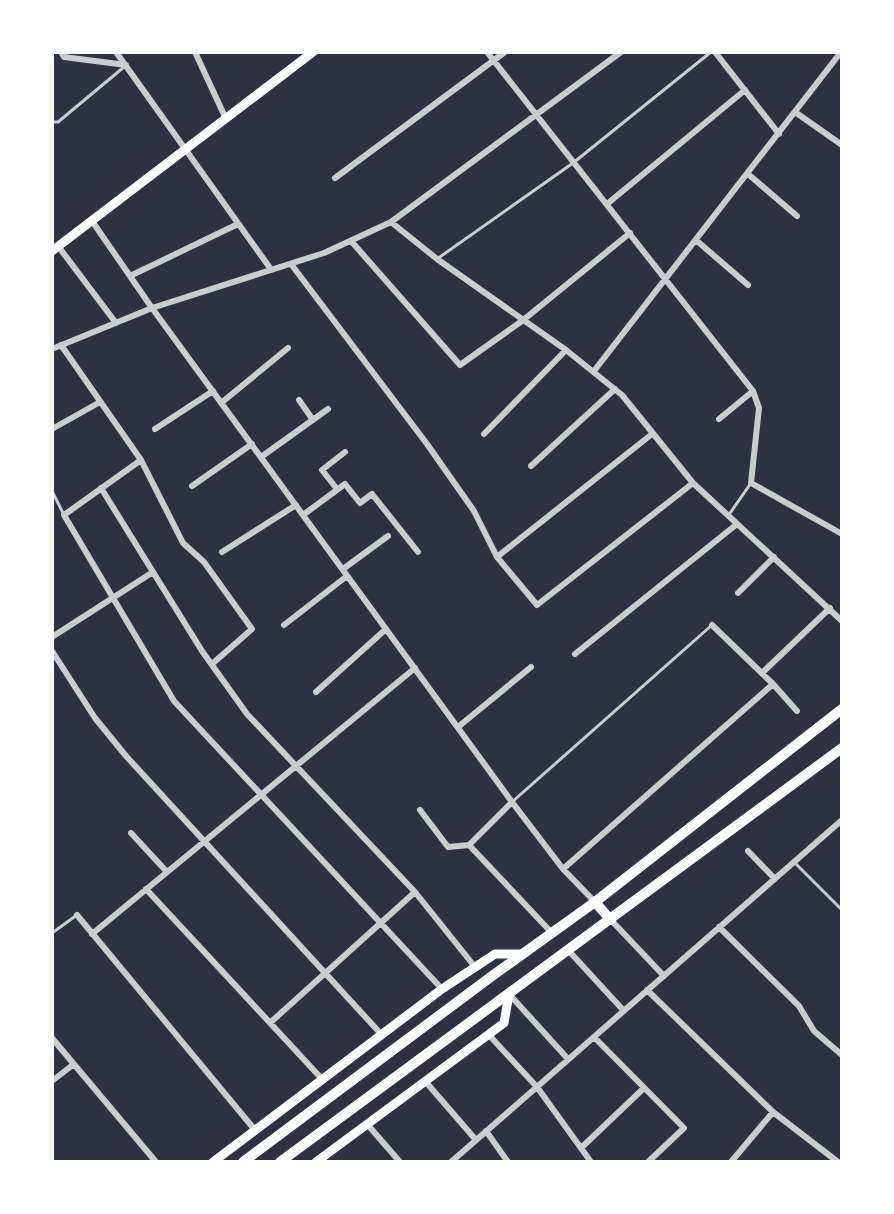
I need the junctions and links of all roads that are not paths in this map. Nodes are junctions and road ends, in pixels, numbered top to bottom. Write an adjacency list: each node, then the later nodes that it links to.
1 (61, 52): 11 (street)
2 (116, 52): 11 (street)
3 (195, 52): 15 (street)
4 (313, 52): 15 (main road)
5 (487, 52): 10 (street)
6 (505, 52): 10 (street)
7 (621, 52): 14 (street)
8 (713, 52): 12 (street); 20 (lane)
9 (841, 52): 13 (street)
10 (494, 61): 14 (street); 22 (street)
11 (126, 65): 16 (lane); 19 (street)
12 (745, 90): 17 (street); 23 (street)
13 (795, 112): 17 (street); 18 (street)
14 (536, 115): 20 (street); 26 (street)
15 (226, 119): 19 (main road)
16 (52, 122)
17 (779, 134): 21 (street)
18 (842, 145)
19 (185, 150): 25 (main road); 27 (street)
20 (573, 163): 23 (street); 32 (lane)
21 (748, 174): 24 (street); 30 (street)
22 (335, 178)
23 (607, 204): 28 (street)
24 (797, 216)
25 (92, 221): 31 (main road); 35 (street)
26 (391, 222): 29 (street); 32 (street)
27 (238, 224): 34 (street); 35 (street)
28 (630, 233): 36 (street); 39 (street)
29 (351, 241): 33 (street); 39 (street)
30 (697, 241): 36 (street); 37 (street)
31 (55, 248): 40 (street)
32 (437, 259): 39 (street)
33 (291, 264): 34 (street); 79 (street)
34 (270, 268): 38 (street)
35 (130, 276): 38 (street)
36 (667, 280): 45 (street); 48 (street)
37 (748, 285)
38 (152, 308): 40 (street); 47 (street)
39 (522, 321): 44 (street)
40 (116, 323): 41 (street)
41 (61, 345): 43 (street); 50 (street)
42 (288, 348): 51 (street)
43 (52, 349)
44 (566, 350): 45 (street); 57 (street)
45 (594, 371): 46 (street)
46 (615, 389): 58 (street); 63 (street)
47 (213, 391): 51 (street); 56 (street)
48 (753, 391): 53 (street); 65 (street)
49 (299, 400): 54 (street)
50 (100, 402): 55 (street); 62 (street)
51 (221, 403): 59 (street)
52 (328, 409): 54 (street)
53 (719, 419)
54 (313, 420): 61 (street)
55 (52, 429)
56 (155, 429)
57 (484, 434)
58 (652, 434): 64 (street); 79 (street)
59 (252, 444): 61 (street); 66 (street)
60 (345, 452): 68 (street)
61 (261, 457): 70 (street)
62 (141, 460): 67 (street); 93 (street)
63 (531, 466)
64 (693, 483): 73 (street); 79 (street)
65 (751, 483): 73 (lane); 75 (street)
66 (192, 486)
67 (101, 488): 71 (street); 81 (street)
68 (337, 489): 72 (street); 78 (street)
69 (52, 491): 71 (lane)
70 (296, 505): 72 (street); 77 (street)
71 (64, 515): 84 (street)
72 (303, 515): 82 (street)
73 (728, 516): 74 (street)
74 (737, 524): 80 (street); 92 (street)
75 (842, 534)
76 (388, 536): 82 (street)
77 (222, 552)
78 (418, 552)
79 (497, 557)
80 (774, 557): 83 (street); 85 (street)
81 (153, 572): 84 (street); 93 (street)
82 (345, 572): 87 (street); 89 (street)
83 (738, 593)
84 (112, 599): 90 (street); 104 (street)
85 (830, 608): 86 (street); 96 (street)
86 (842, 621)
87 (284, 625)
88 (712, 625): 96 (street); 105 (lane)
89 (386, 629): 95 (street); 98 (street)
90 (52, 637)
91 (52, 651): 109 (street)
92 (575, 654)
93 (212, 664): 103 (street)
94 (531, 667): 101 (street)
95 (415, 668): 101 (street); 103 (street)
96 (762, 673): 97 (street)
97 (773, 684): 100 (street); 113 (street)
98 (316, 692)
99 (842, 709): 118 (main road)
100 (797, 711)
101 (458, 727): 105 (street)
102 (842, 748): 121 (main road)
103 (296, 766): 104 (street); 117 (street)
104 (261, 795): 109 (street); 122 (street)
105 (512, 802): 110 (street); 113 (street)
106 (420, 810): 110 (street)
107 (842, 820): 112 (street)
108 (131, 833): 114 (street)
109 (204, 842): 114 (street); 130 (street)
110 (469, 845): 125 (street)
111 (748, 851): 115 (street)
112 (794, 862): 115 (street); 119 (lane)
113 (563, 869): 118 (street)
114 (167, 872): 116 (street)
115 (775, 879): 123 (street)
116 (146, 889): 126 (street); 136 (street)
117 (415, 892): 122 (street); 129 (street)
118 (595, 902): 121 (main road); 125 (main road)
119 (842, 910)
120 (77, 915): 124 (lane); 126 (street)
121 (611, 920): 127 (main road); 131 (street)
122 (383, 922): 130 (street); 132 (street)
123 (719, 927): 131 (street); 141 (street)
124 (52, 933)
125 (552, 933): 128 (main road)
126 (92, 934): 151 (street)
127 (568, 950): 134 (main road); 135 (street)
128 (522, 954): 129 (main road); 158 (main road)
129 (475, 967): 132 (main road)
130 (325, 975): 136 (street); 137 (street)
131 (664, 976): 133 (street)
132 (442, 989): 137 (main road)
133 (647, 990): 135 (street); 149 (street)
134 (509, 994): 138 (main road); 142 (street); 159 (main road)
135 (624, 1011): 139 (street)
136 (271, 1022): 144 (street)
137 (381, 1034): 144 (main road)
138 (488, 1034): 146 (main road); 147 (street)
139 (594, 1037): 142 (street); 148 (street)
140 (52, 1038): 143 (street)
141 (842, 1055)
142 (568, 1059): 147 (street)
143 (74, 1064): 145 (street); 156 (street)
144 (322, 1079): 151 (main road)
145 (52, 1081)
146 (425, 1081): 150 (main road); 153 (street)
147 (537, 1087): 152 (street); 154 (street)
148 (644, 1088): 154 (street); 165 (street)
149 (773, 1112): 155 (street); 166 (street)
150 (367, 1124): 160 (main road); 161 (street)
151 (255, 1130): 157 (main road)
152 (486, 1131): 153 (street); 163 (street)
153 (476, 1140): 162 (street)
154 (581, 1148): 164 (street)
155 (833, 1160)
156 (156, 1162)
157 (213, 1162)
158 (243, 1162)
159 (280, 1162)
160 (316, 1162)
161 (400, 1162)
162 (451, 1162)
163 (508, 1162)
164 (591, 1162)
165 (648, 1162)
166 (731, 1162)

